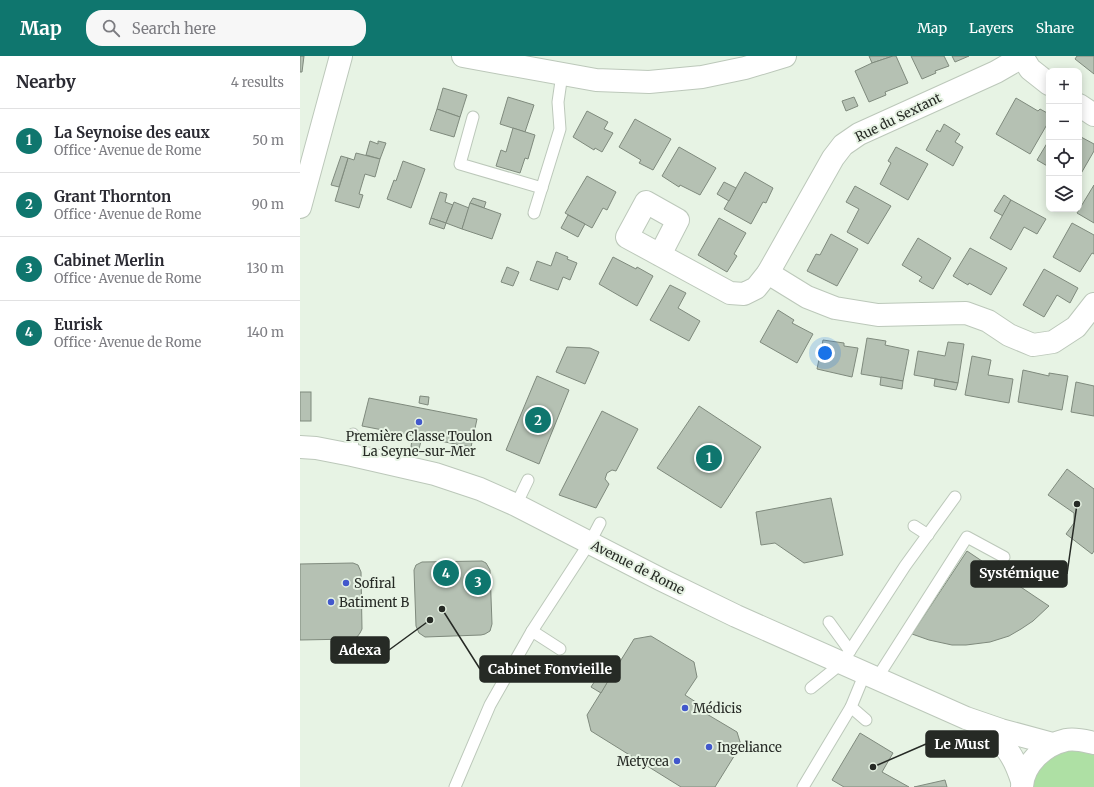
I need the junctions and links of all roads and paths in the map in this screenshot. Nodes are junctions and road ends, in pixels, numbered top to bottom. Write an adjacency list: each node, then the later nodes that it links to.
1 (340, 56): 12 (street)
2 (463, 56): 5 (street)
3 (785, 56): 6 (street)
4 (1022, 56): 7 (street); 15 (street, Rue du Sextant)
5 (503, 60): 6 (street)
6 (562, 74): 11 (lane)
7 (1046, 82)
8 (1082, 107): 9 (street)
9 (1094, 115)
10 (473, 117): 11 (lane)
11 (542, 188): 13 (lane)
12 (300, 207)
13 (534, 213)
14 (660, 255): 15 (street, Rue du Sextant)
15 (768, 273): 16 (street)
16 (1094, 304)
17 (300, 447): 20 (street, Avenue de Rome)
18 (528, 480): 20 (lane)
19 (955, 497): 23 (lane)
20 (516, 505): 24 (street, Avenue de Rome)
21 (600, 523): 24 (lane)
22 (914, 526): 23 (lane)
23 (928, 535): 29 (lane)
24 (590, 542): 27 (lane); 29 (street, Avenue de Rome)
25 (1004, 557): 30 (lane)
26 (829, 622): 29 (lane)
27 (532, 631): 28 (lane); 38 (lane)
28 (560, 649)
29 (846, 657): 30 (street, Avenue de Rome); 31 (lane)
30 (871, 676): 32 (lane); 33 (street, Avenue de Rome)
31 (811, 688)
32 (851, 707): 34 (lane); 39 (lane)
33 (966, 718): 36 (street, Avenue de Rome); 37 (street, Avenue de Rome)
34 (866, 720)
35 (1090, 739): 36 (street)
36 (1053, 744): 37 (street)
37 (1022, 784)
38 (455, 787)
39 (803, 787)

